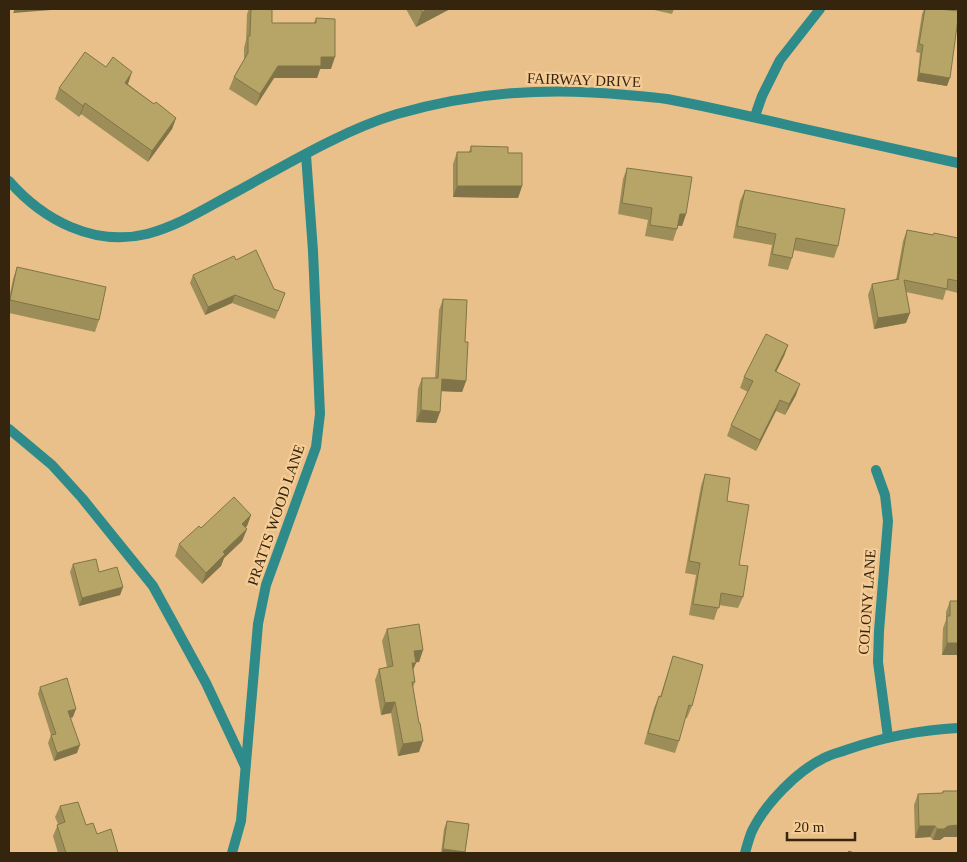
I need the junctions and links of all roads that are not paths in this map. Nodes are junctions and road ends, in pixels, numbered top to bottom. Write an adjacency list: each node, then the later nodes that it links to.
1 (820, 9): 2 (street)
2 (754, 116): 3 (street, FAIRWAY DRIVE); 4 (street, FAIRWAY DRIVE)
3 (306, 155): 5 (street, FAIRWAY DRIVE); 10 (street, PRATTS WOOD LANE)
4 (958, 162)
5 (9, 181)
6 (9, 429): 10 (street)
7 (876, 470): 9 (street, COLONY LANE)
8 (958, 728): 9 (street)
9 (888, 737): 12 (street)
10 (245, 766): 11 (street, PRATTS WOOD LANE)
11 (232, 853)
12 (745, 853)

